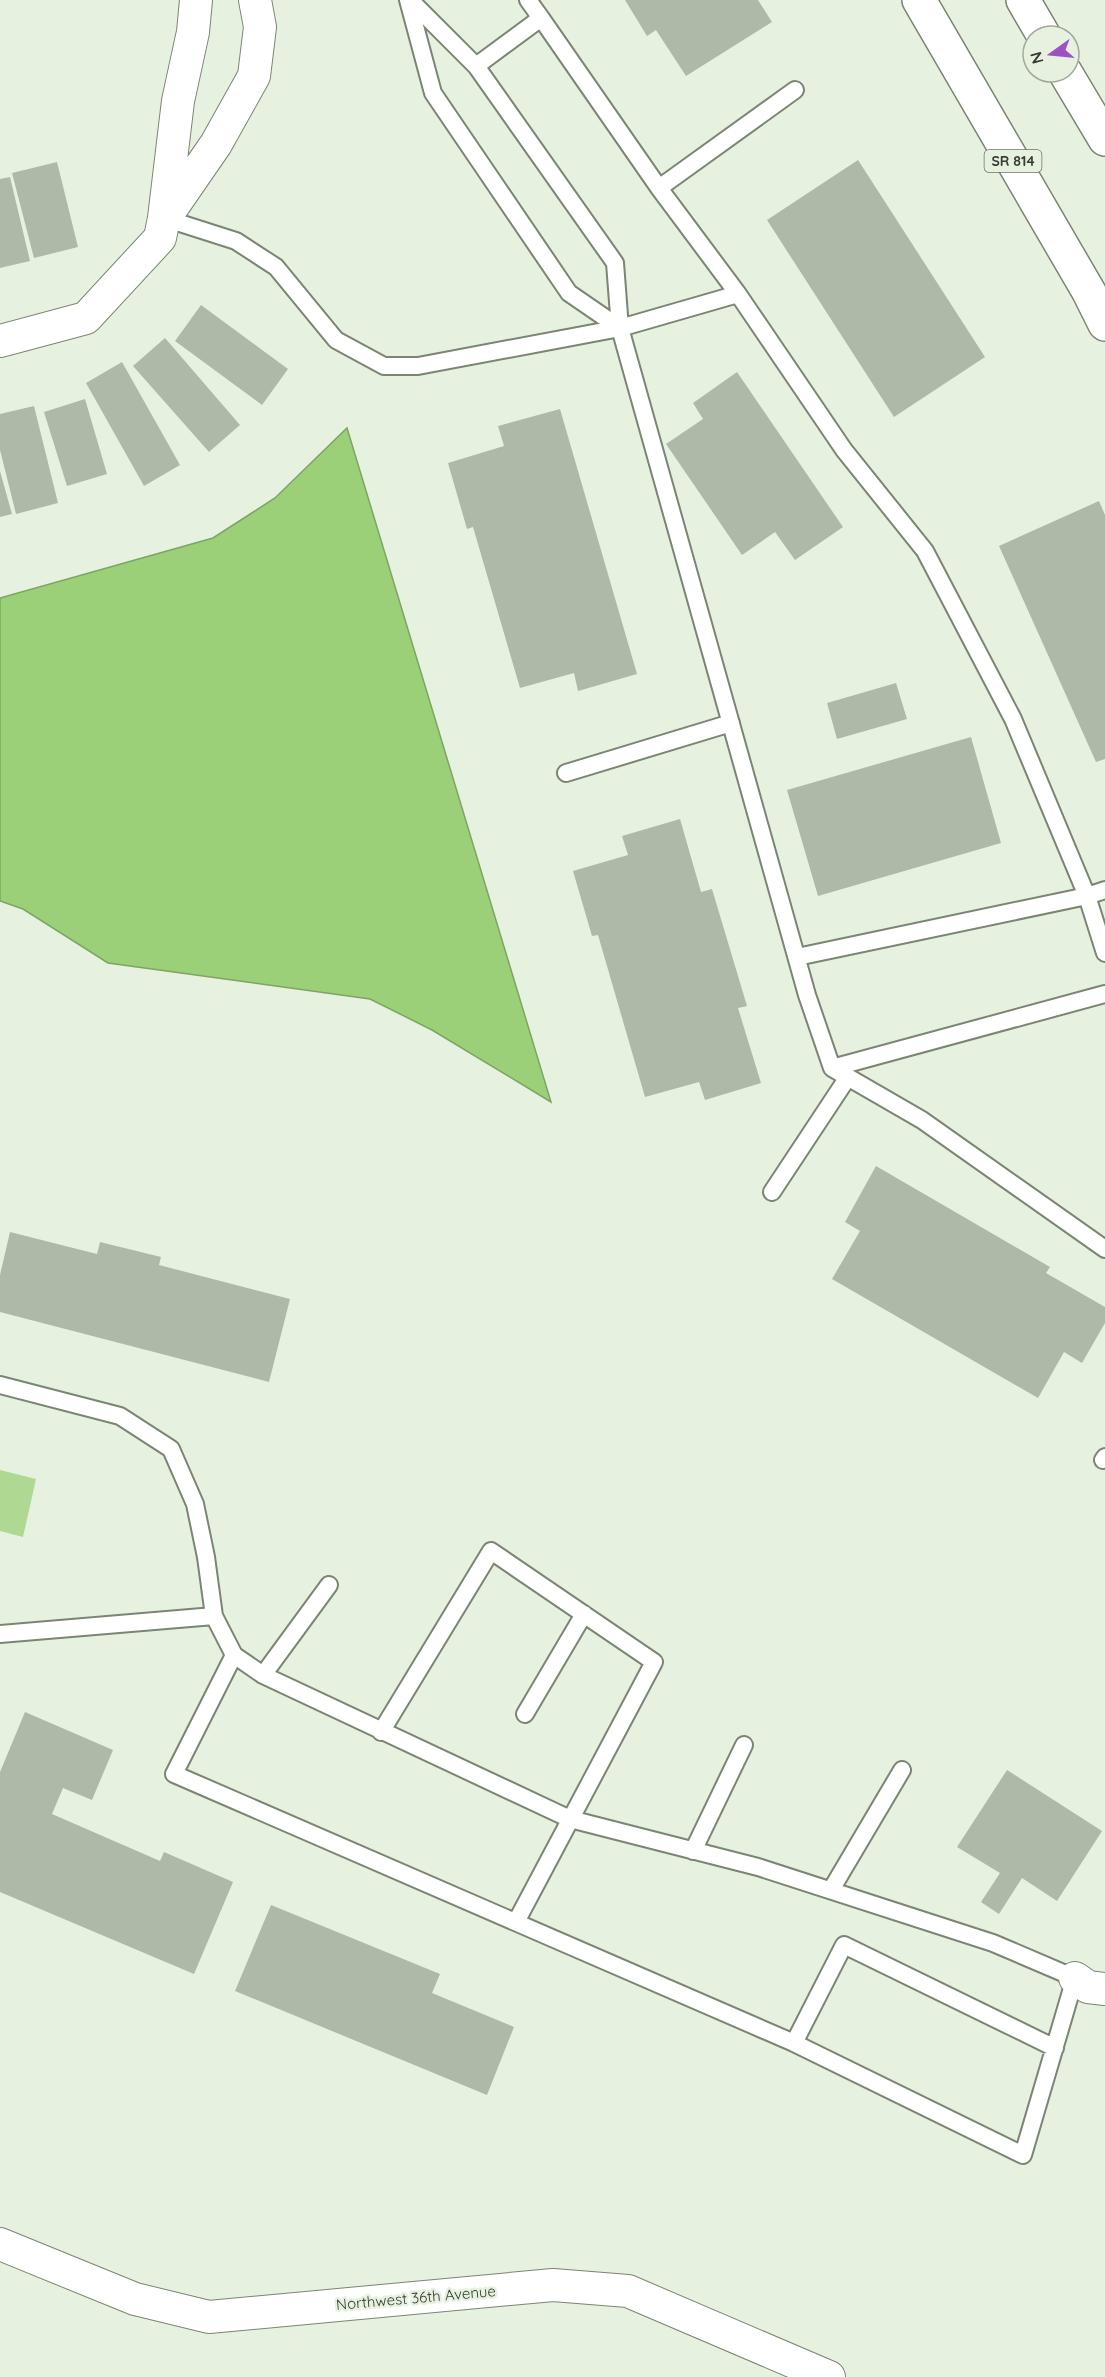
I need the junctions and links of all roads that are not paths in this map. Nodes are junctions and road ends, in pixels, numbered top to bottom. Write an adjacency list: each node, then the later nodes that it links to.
1 (196, 0): 14 (street)
2 (255, 0): 14 (street)
3 (409, 0): 9 (lane); 17 (lane)
4 (528, 0): 7 (lane)
5 (919, 0): 16 (main road, SR 814)
6 (1023, 0): 8 (main road)
7 (541, 18): 9 (lane); 13 (lane)
8 (1037, 24)
9 (476, 66): 17 (lane)
10 (1072, 84): 12 (main road)
11 (795, 90): 13 (lane)
12 (1105, 139)
13 (659, 188): 15 (lane)
14 (164, 218): 17 (lane); 18 (street)
15 (738, 294): 17 (lane); 22 (lane)
16 (1105, 324)
17 (620, 328): 19 (lane)
18 (0, 341)
19 (731, 723): 20 (lane); 24 (lane)
20 (566, 773)
21 (1105, 890): 22 (lane)
22 (1087, 896): 23 (lane); 24 (lane)
23 (1105, 953)
24 (797, 957): 26 (lane)
25 (1105, 994): 26 (lane)
26 (832, 1068): 27 (lane)
27 (848, 1077): 28 (lane); 29 (lane)
28 (772, 1192)
29 (1105, 1249)
30 (0, 1385): 33 (lane)
31 (329, 1585): 36 (lane)
32 (584, 1614): 37 (lane); 38 (lane); 41 (lane)
33 (214, 1616): 34 (lane); 35 (lane)
34 (0, 1634)
35 (234, 1655): 36 (lane); 44 (lane)
36 (263, 1675): 38 (lane)
37 (525, 1714)
38 (381, 1732): 41 (lane)
39 (744, 1745): 42 (lane)
40 (902, 1770): 43 (lane)
41 (570, 1819): 42 (lane); 44 (lane)
42 (693, 1851): 43 (lane)
43 (831, 1890): 46 (lane)
44 (516, 1922): 48 (lane)
45 (1105, 1970): 46 (street)
46 (1075, 1978): 47 (street); 49 (lane)
47 (1105, 1989)
48 (794, 2043): 49 (lane); 49 (lane)
49 (1054, 2048)
50 (0, 2244): 51 (street, Northwest 36th Avenue)
51 (829, 2377)

